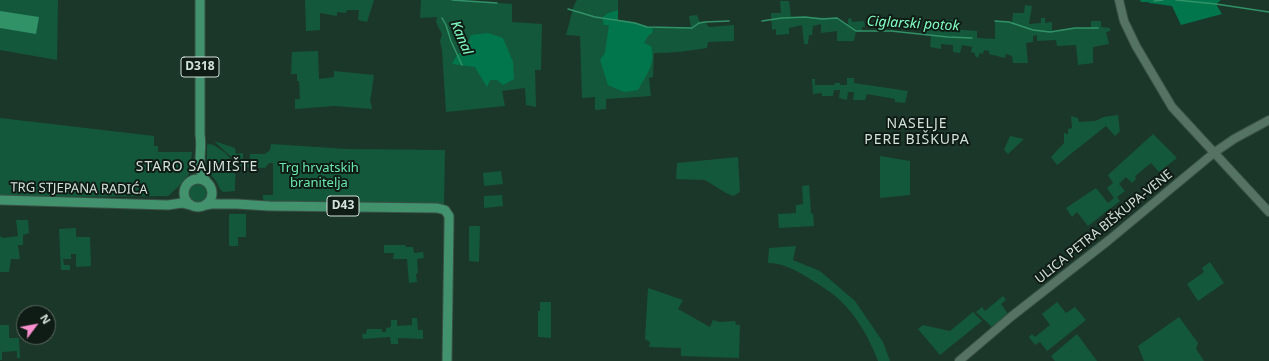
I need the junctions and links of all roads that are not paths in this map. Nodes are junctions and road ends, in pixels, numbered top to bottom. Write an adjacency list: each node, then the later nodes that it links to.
1 (200, 0): 4 (main road, D318)
2 (1119, 0): 5 (main road)
3 (1269, 120): 5 (main road, ULICA PETRA BIŠKUPA-VENE)
4 (200, 135): 6 (main road, D318); 7 (main road, D318)
5 (1215, 152): 15 (main road); 17 (main road, ULICA PETRA BIŠKUPA-VENE)
6 (191, 181): 7 (main road); 8 (main road, D43)
7 (206, 181): 9 (main road, D43)
8 (184, 191): 11 (main road, TRG STJEPANA RADIĆA / D43); 13 (main road)
9 (212, 191): 12 (main road, D43); 14 (main road)
10 (0, 200): 11 (main road, TRG STJEPANA RADIĆA / D43)
11 (158, 204): 13 (main road, TRG STJEPANA RADIĆA / D43)
12 (237, 204): 14 (main road, D43); 16 (main road, D43)
13 (190, 205): 14 (main road, D43)
14 (206, 205)
15 (1269, 212)
16 (447, 361)
17 (959, 361)

